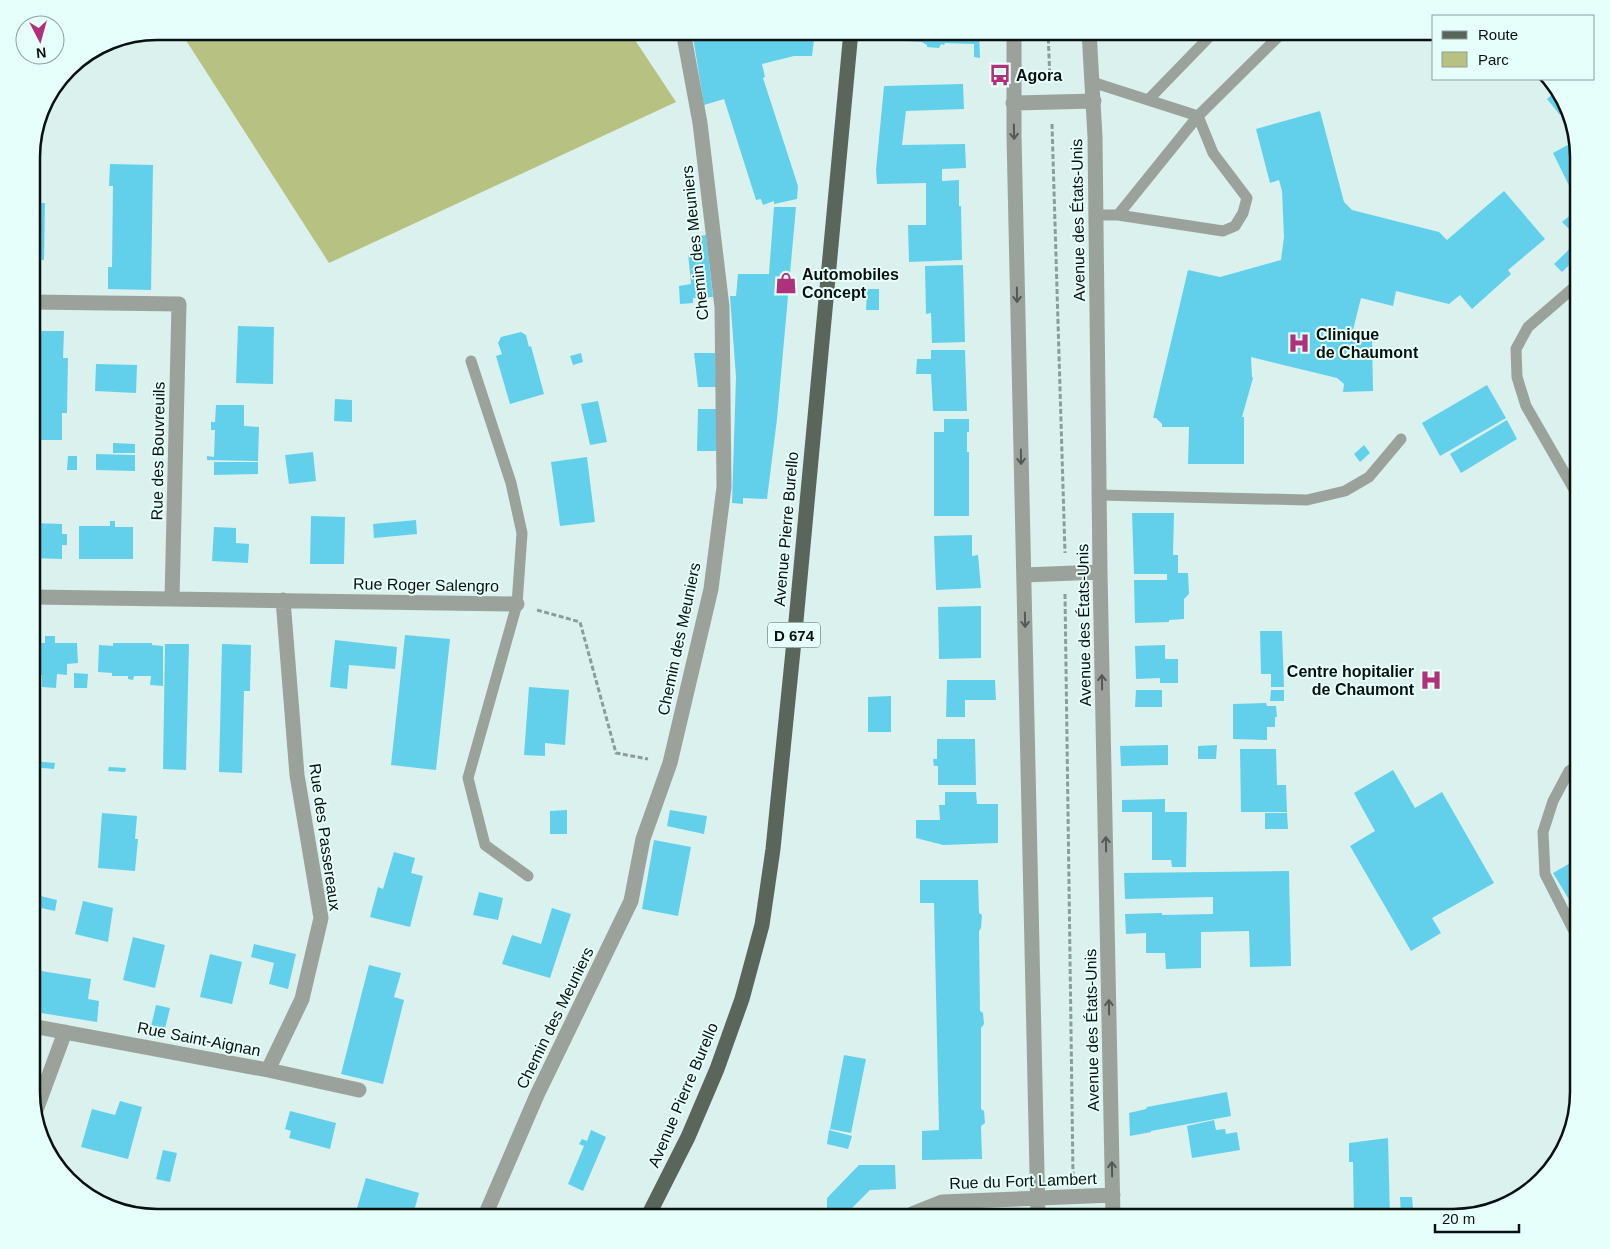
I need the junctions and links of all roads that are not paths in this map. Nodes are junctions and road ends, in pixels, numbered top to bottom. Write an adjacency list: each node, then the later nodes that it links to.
1 (685, 40): 36 (street, Chemin des Meuniers)
2 (850, 40): 37 (main road, Avenue Pierre Burello / D 674)
3 (1014, 40): 10 (street)
4 (1090, 40): 7 (street, Avenue des États-Unis)
5 (1206, 40): 8 (lane)
6 (1275, 40): 11 (lane)
7 (1092, 82): 8 (lane); 9 (street, Avenue des États-Unis)
8 (1148, 100): 11 (lane)
9 (1094, 101): 10 (street); 13 (street, Avenue des États-Unis)
10 (1013, 103): 21 (street, one-way to 21)
11 (1198, 116): 12 (lane); 12 (lane)
12 (1118, 214): 13 (lane)
13 (1096, 215): 19 (street, Avenue des États-Unis)
14 (1570, 291): 18 (lane)
15 (40, 302): 23 (street, Rue des Bouvreuils)
16 (471, 361): 25 (lane)
17 (1401, 439): 19 (lane)
18 (1570, 482)
19 (1099, 495): 20 (street, Avenue des États-Unis)
20 (1100, 572): 21 (street); 34 (street, Avenue des États-Unis, one-way to 20)
21 (1024, 575): 35 (street, one-way to 35)
22 (40, 597): 23 (street, Rue Roger Salengro)
23 (172, 599): 24 (street, Rue Roger Salengro)
24 (283, 600): 25 (street, Rue Roger Salengro); 31 (street, Rue des Passereaux)
25 (517, 604): 27 (lane, Rue Roger Salengro)
26 (1570, 770): 28 (lane)
27 (528, 876)
28 (1570, 923)
29 (40, 1027): 30 (street, Rue Saint-Aignan)
30 (65, 1032): 31 (street, Rue Saint-Aignan); 33 (street)
31 (268, 1070): 32 (street, Rue Saint-Aignan)
32 (359, 1090)
33 (40, 1100)
34 (1113, 1195): 35 (street, Rue du Fort Lambert); 40 (street, Avenue des États-Unis)
35 (1038, 1199): 38 (street, Rue du Fort Lambert); 39 (street)
36 (488, 1209)
37 (652, 1209)
38 (924, 1209)
39 (1038, 1209)
40 (1113, 1209)

